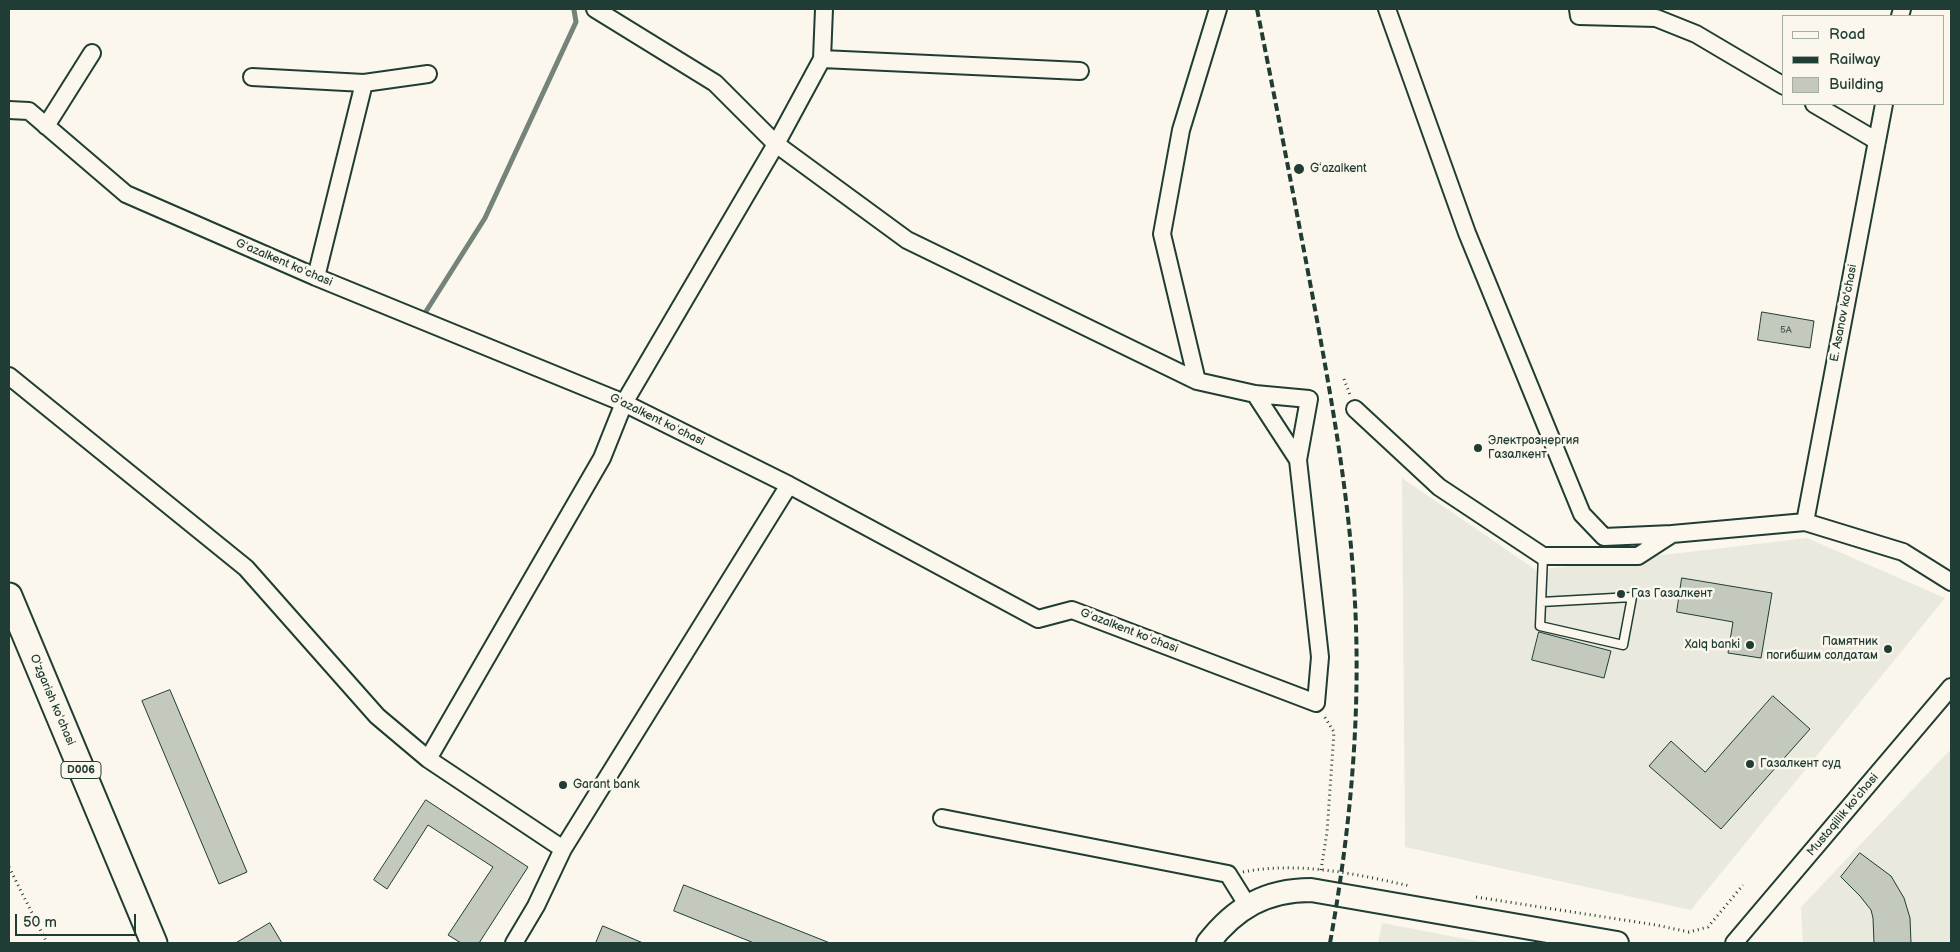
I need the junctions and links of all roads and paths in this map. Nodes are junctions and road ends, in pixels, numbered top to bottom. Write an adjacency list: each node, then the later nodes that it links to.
1 (595, 9): 18 (street)
2 (824, 9): 7 (street)
3 (1218, 9): 21 (street)
4 (1387, 9): 28 (street)
5 (1578, 9): 12 (street)
6 (92, 53): 16 (street)
7 (822, 58): 8 (street); 18 (street)
8 (1080, 71)
9 (428, 74): 11 (street)
10 (252, 77): 11 (street)
11 (364, 83): 19 (street)
12 (1782, 85)
13 (1816, 105): 17 (street)
14 (1884, 105): 17 (street, E. Asanov ko'chasi)
15 (9, 110): 16 (street, Gʻazalkent koʻchasi)
16 (46, 126): 19 (street, Gʻazalkent koʻchasi)
17 (1877, 141): 27 (street, E. Asanov ko'chasi)
18 (776, 144): 21 (street); 23 (street)
19 (316, 277): 23 (street, Gʻazalkent koʻchasi)
20 (9, 376): 36 (street)
21 (1196, 381): 22 (street)
22 (1254, 394): 25 (street); 25 (street)
23 (624, 403): 26 (street, Gʻazalkent koʻchasi); 36 (street)
24 (1356, 410): 29 (street)
25 (1298, 460): 35 (street)
26 (789, 484): 35 (street, Gʻazalkent koʻchasi); 38 (street)
27 (1805, 522): 28 (street); 30 (street)
28 (1672, 534): 29 (street)
29 (1543, 556): 32 (lane)
30 (1951, 582)
31 (9, 596): 48 (main road, Oʻzgarish koʻchasi / D006)
32 (1541, 602): 32 (lane)
33 (9, 624): 47 (main road, Oʻzgarish koʻchasi / D006)
34 (1951, 687): 52 (street, Mustaqillik ko'chasi)
35 (1316, 702): 40 (path)
36 (428, 759): 38 (street)
37 (942, 818): 41 (street)
38 (564, 849): 49 (street)
39 (9, 867): 46 (path)
40 (1321, 870): 41 (path); 43 (path)
41 (1228, 874): 45 (street)
42 (1743, 885): 44 (path)
43 (1412, 886)
44 (1468, 896)
45 (1248, 906): 50 (main road); 51 (main road)
46 (47, 943)
47 (142, 943)
48 (154, 943)
49 (514, 943)
50 (1208, 943)
51 (1617, 943)
52 (1734, 943)

